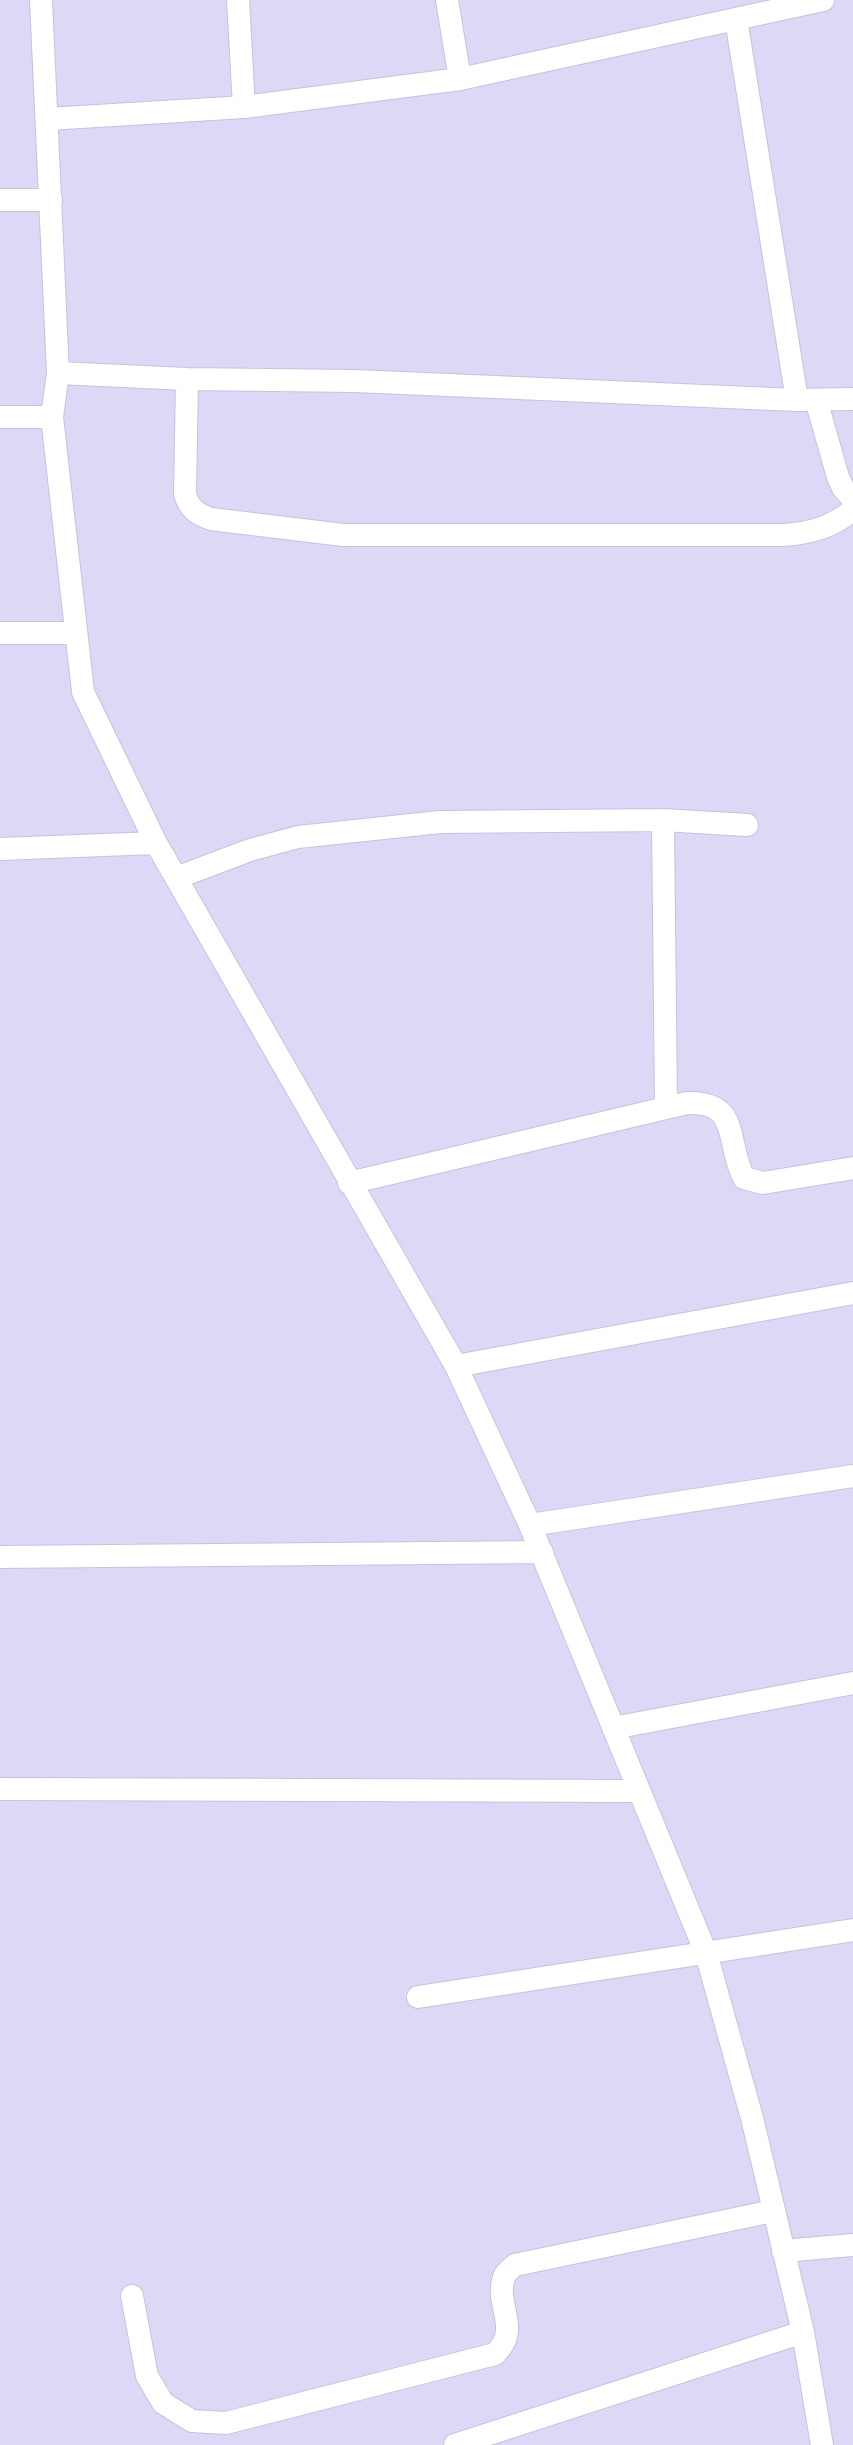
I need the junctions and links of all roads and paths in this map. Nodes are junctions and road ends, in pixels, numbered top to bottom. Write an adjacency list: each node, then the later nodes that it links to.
1 (41, 0): 8 (street)
2 (238, 0): 7 (street)
3 (447, 0): 6 (street)
4 (823, 0): 5 (street)
5 (736, 19): 6 (street); 14 (street)
6 (460, 79): 7 (street)
7 (244, 107): 8 (street)
8 (48, 119): 10 (street)
9 (0, 200): 10 (street)
10 (51, 200): 11 (street)
11 (58, 373): 12 (street); 16 (street)
12 (187, 379): 14 (street); 18 (street)
13 (853, 399): 14 (street)
14 (807, 400): 17 (street)
15 (0, 417): 16 (street)
16 (52, 417): 20 (street)
17 (853, 499)
18 (853, 510)
19 (0, 633): 20 (street)
20 (76, 633): 23 (street)
21 (663, 820): 22 (street); 25 (street); 26 (street)
22 (747, 824)
23 (156, 843): 24 (street); 25 (street)
24 (0, 849)
25 (176, 878): 28 (street)
26 (666, 1108): 27 (street); 28 (street)
27 (853, 1168)
28 (349, 1183): 30 (street)
29 (853, 1293): 30 (street)
30 (456, 1366): 32 (street)
31 (853, 1476): 32 (street)
32 (530, 1525): 33 (street)
33 (542, 1552): 34 (street); 36 (street)
34 (0, 1557)
35 (853, 1684): 36 (street)
36 (613, 1728): 38 (street)
37 (0, 1788): 38 (street)
38 (639, 1791): 40 (street)
39 (853, 1930): 40 (street)
40 (706, 1953): 41 (street); 42 (street)
41 (418, 1997)
42 (773, 2211): 44 (street); 45 (street)
43 (853, 2245): 44 (street)
44 (783, 2251): 46 (street)
45 (132, 2296)
46 (803, 2332): 47 (street); 48 (street)
47 (455, 2445)
48 (822, 2445)

